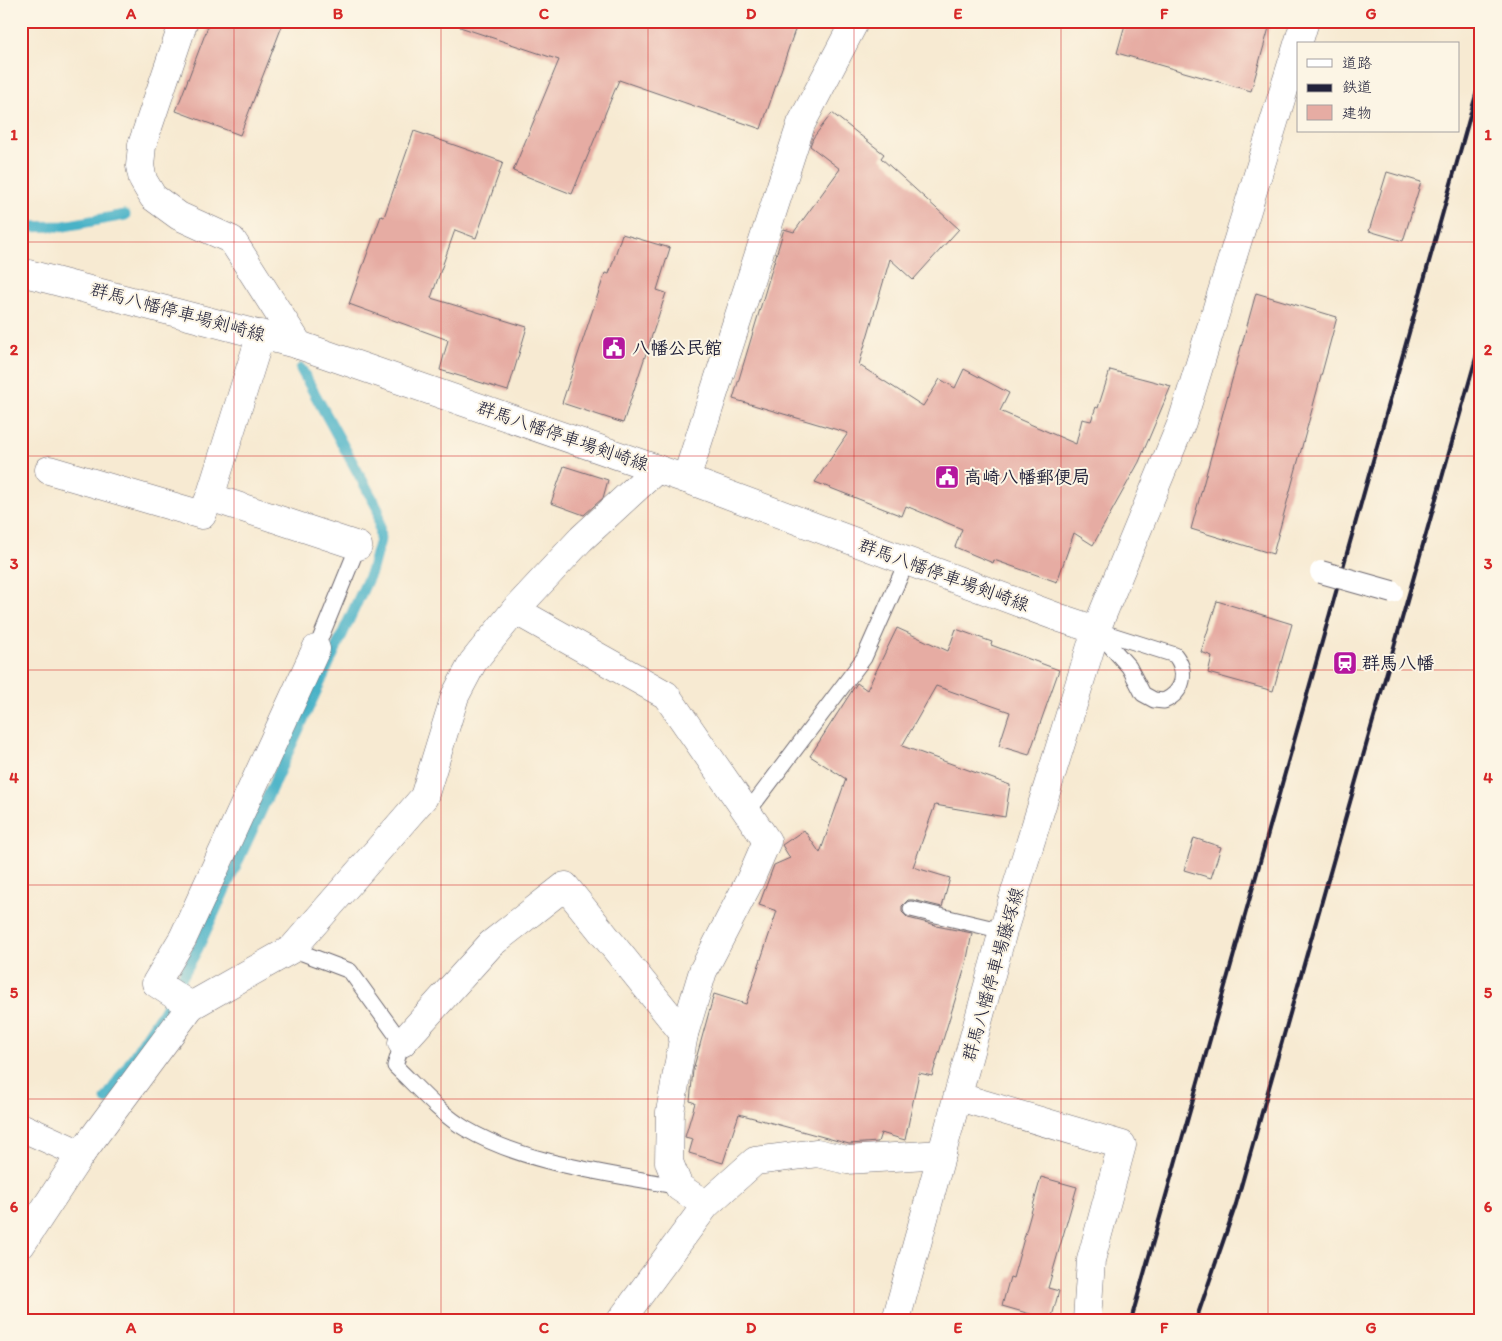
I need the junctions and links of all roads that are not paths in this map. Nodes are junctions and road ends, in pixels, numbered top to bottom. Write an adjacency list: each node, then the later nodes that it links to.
1 (184, 21): 8 (street)
2 (855, 21): 11 (street)
3 (1305, 21): 4 (street, 群馬八幡停車場藤塚線)
4 (1299, 42)
5 (1297, 47): 18 (street, 群馬八幡停車場藤塚線)
6 (21, 272): 7 (street, 群馬八幡停車場剣崎線)
7 (261, 334): 8 (street, 群馬八幡停車場剣崎線); 12 (street)
8 (299, 345): 9 (street, 群馬八幡停車場剣崎線)
9 (656, 468): 11 (street, 群馬八幡停車場剣崎線); 17 (street)
10 (49, 470): 12 (street)
11 (686, 479): 14 (street, 群馬八幡停車場剣崎線)
12 (210, 497): 13 (street)
13 (358, 546): 19 (lane)
14 (907, 561): 18 (street, 群馬八幡停車場剣崎線); 20 (lane)
15 (1321, 572): 16 (street, bridge)
16 (1392, 592)
17 (515, 610): 20 (street); 23 (street)
18 (1096, 630): 18 (lane); 22 (street, 群馬八幡停車場藤塚線)
19 (316, 649): 24 (street)
20 (747, 813): 25 (street)
21 (911, 909): 22 (lane)
22 (1003, 931): 27 (street, 群馬八幡停車場藤塚線)
23 (292, 949): 24 (street); 26 (lane)
24 (192, 1006): 29 (street)
25 (684, 1034): 26 (street); 31 (street)
26 (402, 1043): 31 (lane)
27 (958, 1097): 30 (street, 群馬八幡停車場藤塚線); 36 (street)
28 (21, 1127): 29 (street)
29 (81, 1154): 33 (street)
30 (942, 1154): 32 (street); 35 (street, 群馬八幡停車場藤塚線)
31 (679, 1187): 32 (street)
32 (706, 1205): 34 (street)
33 (21, 1245)
34 (621, 1320)
35 (896, 1320)
36 (1087, 1320)

